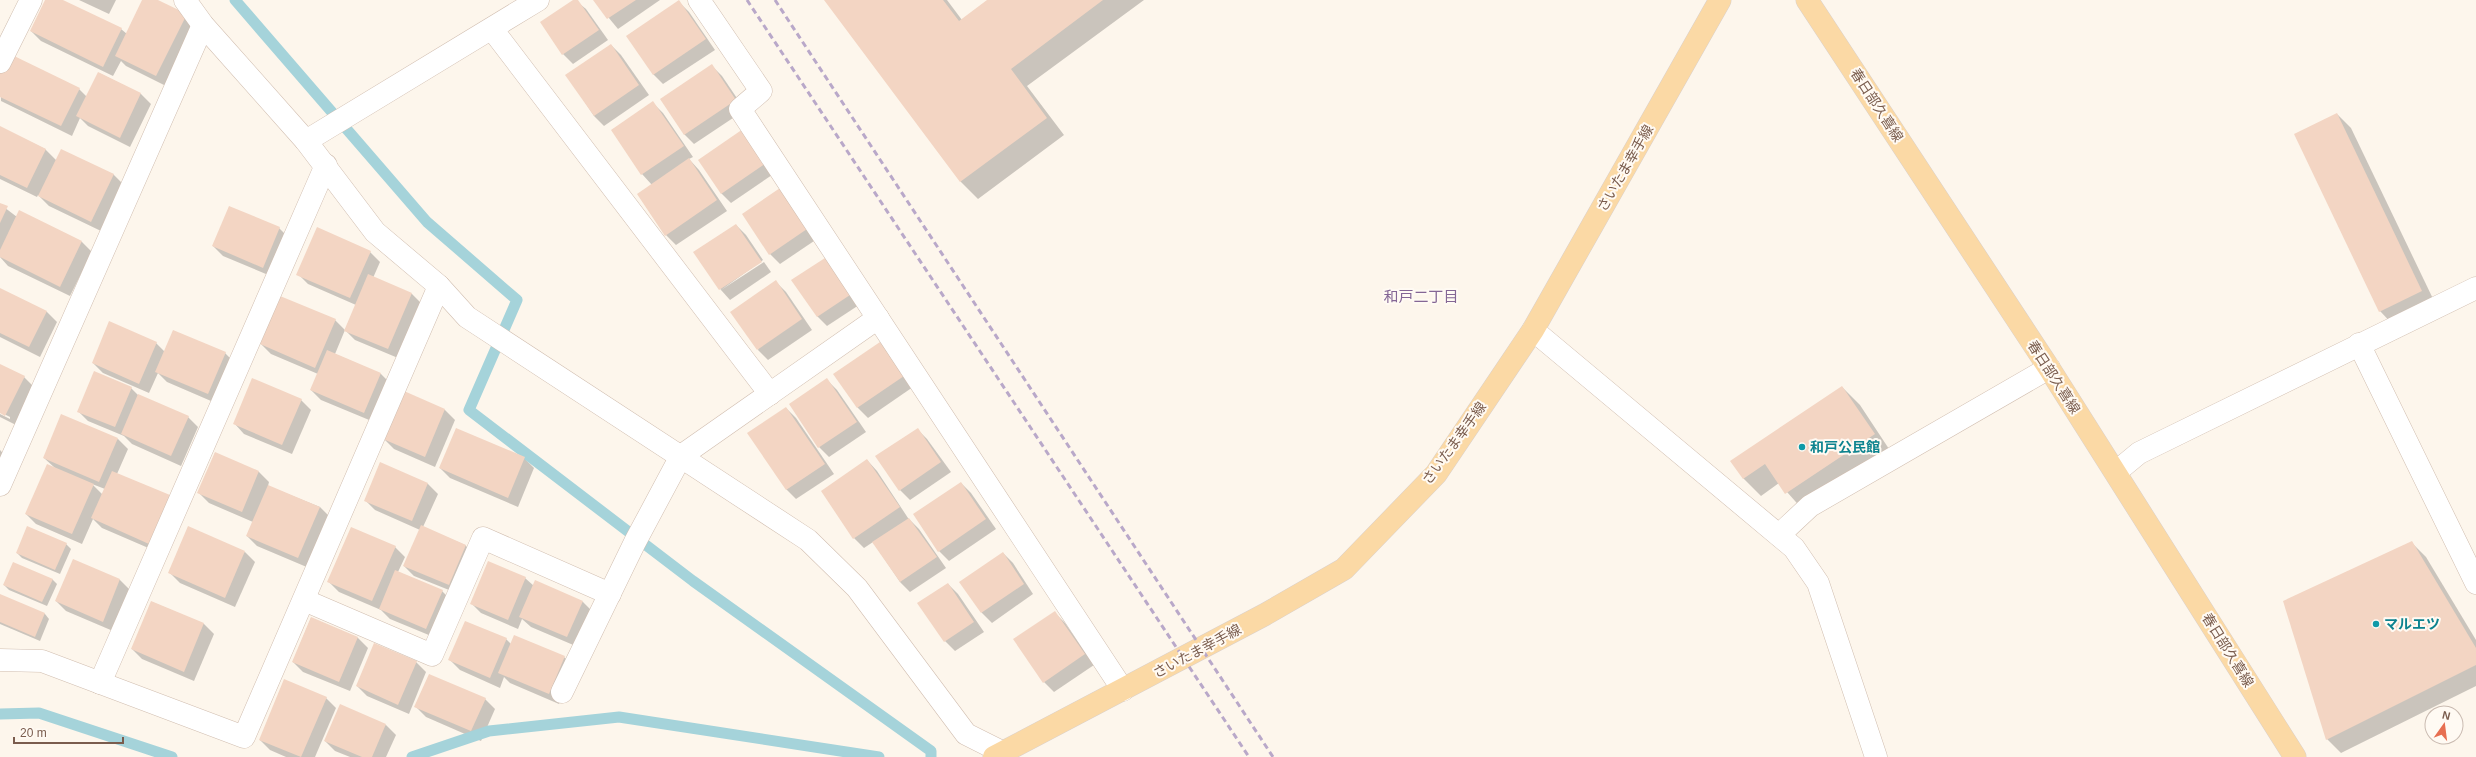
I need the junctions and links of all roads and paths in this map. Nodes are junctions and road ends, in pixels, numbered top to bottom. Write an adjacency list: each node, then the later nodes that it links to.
1 (31, 0): 9 (street)
2 (184, 0): 7 (street)
3 (538, 0): 8 (street)
4 (699, 0): 14 (street)
5 (1720, 0): 15 (main road, さいたま幸手線)
6 (1808, 0): 17 (main road, 春日部久喜線)
7 (203, 25): 10 (street); 21 (street)
8 (492, 29): 10 (street); 18 (street)
9 (0, 62)
10 (306, 141): 11 (street)
11 (326, 165): 12 (street); 27 (street)
12 (439, 286): 19 (street); 25 (street)
13 (2476, 288): 16 (street)
14 (878, 318): 18 (street); 28 (street)
15 (1533, 330): 22 (street); 28 (main road, さいたま幸手線)
16 (2358, 344): 20 (street); 23 (street)
17 (2049, 368): 20 (main road, 春日部久喜線); 22 (street)
18 (770, 394): 19 (street)
19 (681, 456): 24 (street); 30 (street)
20 (2116, 472): 32 (main road, 春日部久喜線)
21 (0, 485)
22 (1779, 535): 31 (street)
23 (2476, 583)
24 (610, 594): 25 (street); 29 (street)
25 (304, 600): 27 (street)
26 (0, 660): 27 (street)
27 (100, 683)
28 (1122, 690): 30 (main road, さいたま幸手線)
29 (562, 692)
30 (998, 755)
31 (1876, 757)
32 (2295, 757)

